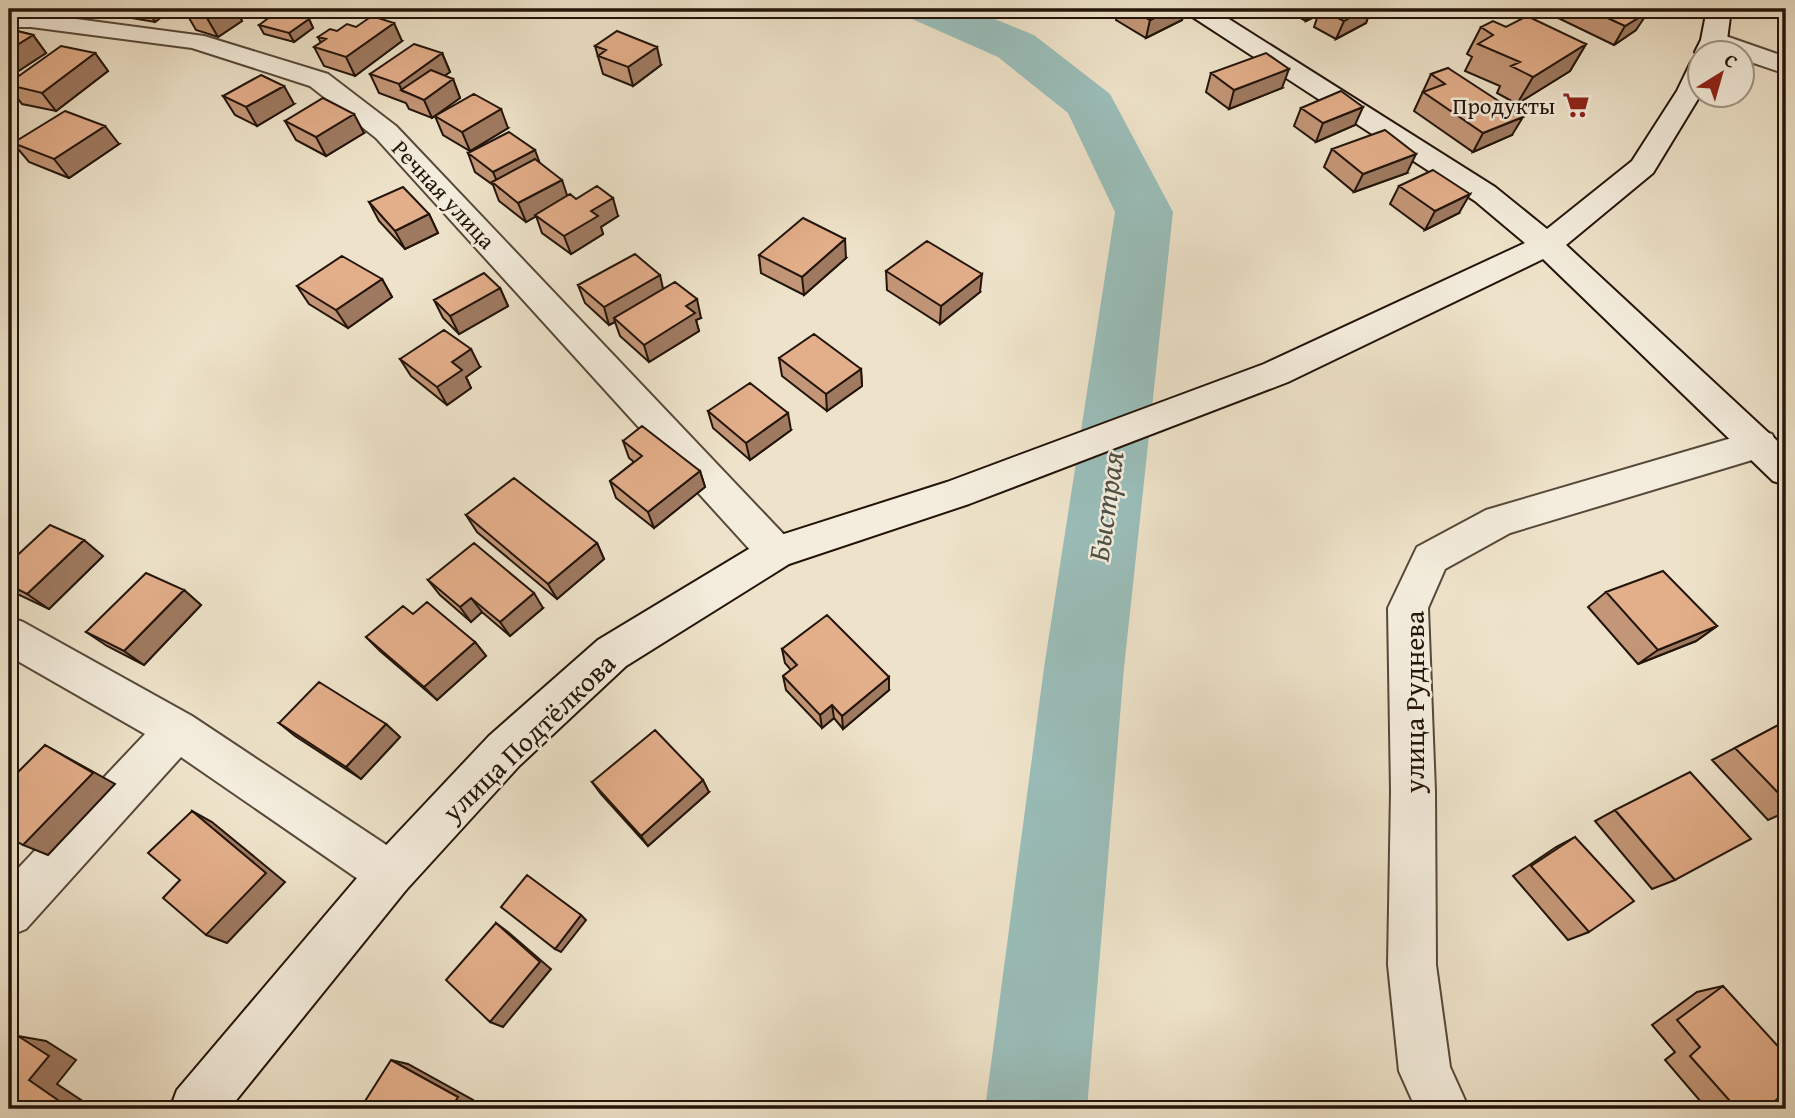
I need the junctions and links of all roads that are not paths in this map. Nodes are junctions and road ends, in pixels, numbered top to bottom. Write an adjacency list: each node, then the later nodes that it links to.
1 (1196, 9): 8 (street, улица Руднева)
2 (1719, 9): 4 (street)
3 (9, 20): 10 (street, Речная улица)
4 (1713, 38)
5 (1756, 58): 6 (street)
6 (1786, 66)
7 (1686, 97): 8 (street, улица Подтёлкова)
8 (1547, 245): 9 (street, улица Руднева); 10 (street, улица Подтёлкова)
9 (1772, 457): 16 (street, улица Руднева)
10 (776, 552): 13 (street, улица Подтёлкова)
11 (9, 635): 12 (street)
12 (177, 730): 13 (street); 14 (street)
13 (390, 874): 15 (street, улица Подтёлкова)
14 (9, 912)
15 (196, 1109)
16 (1443, 1109)

